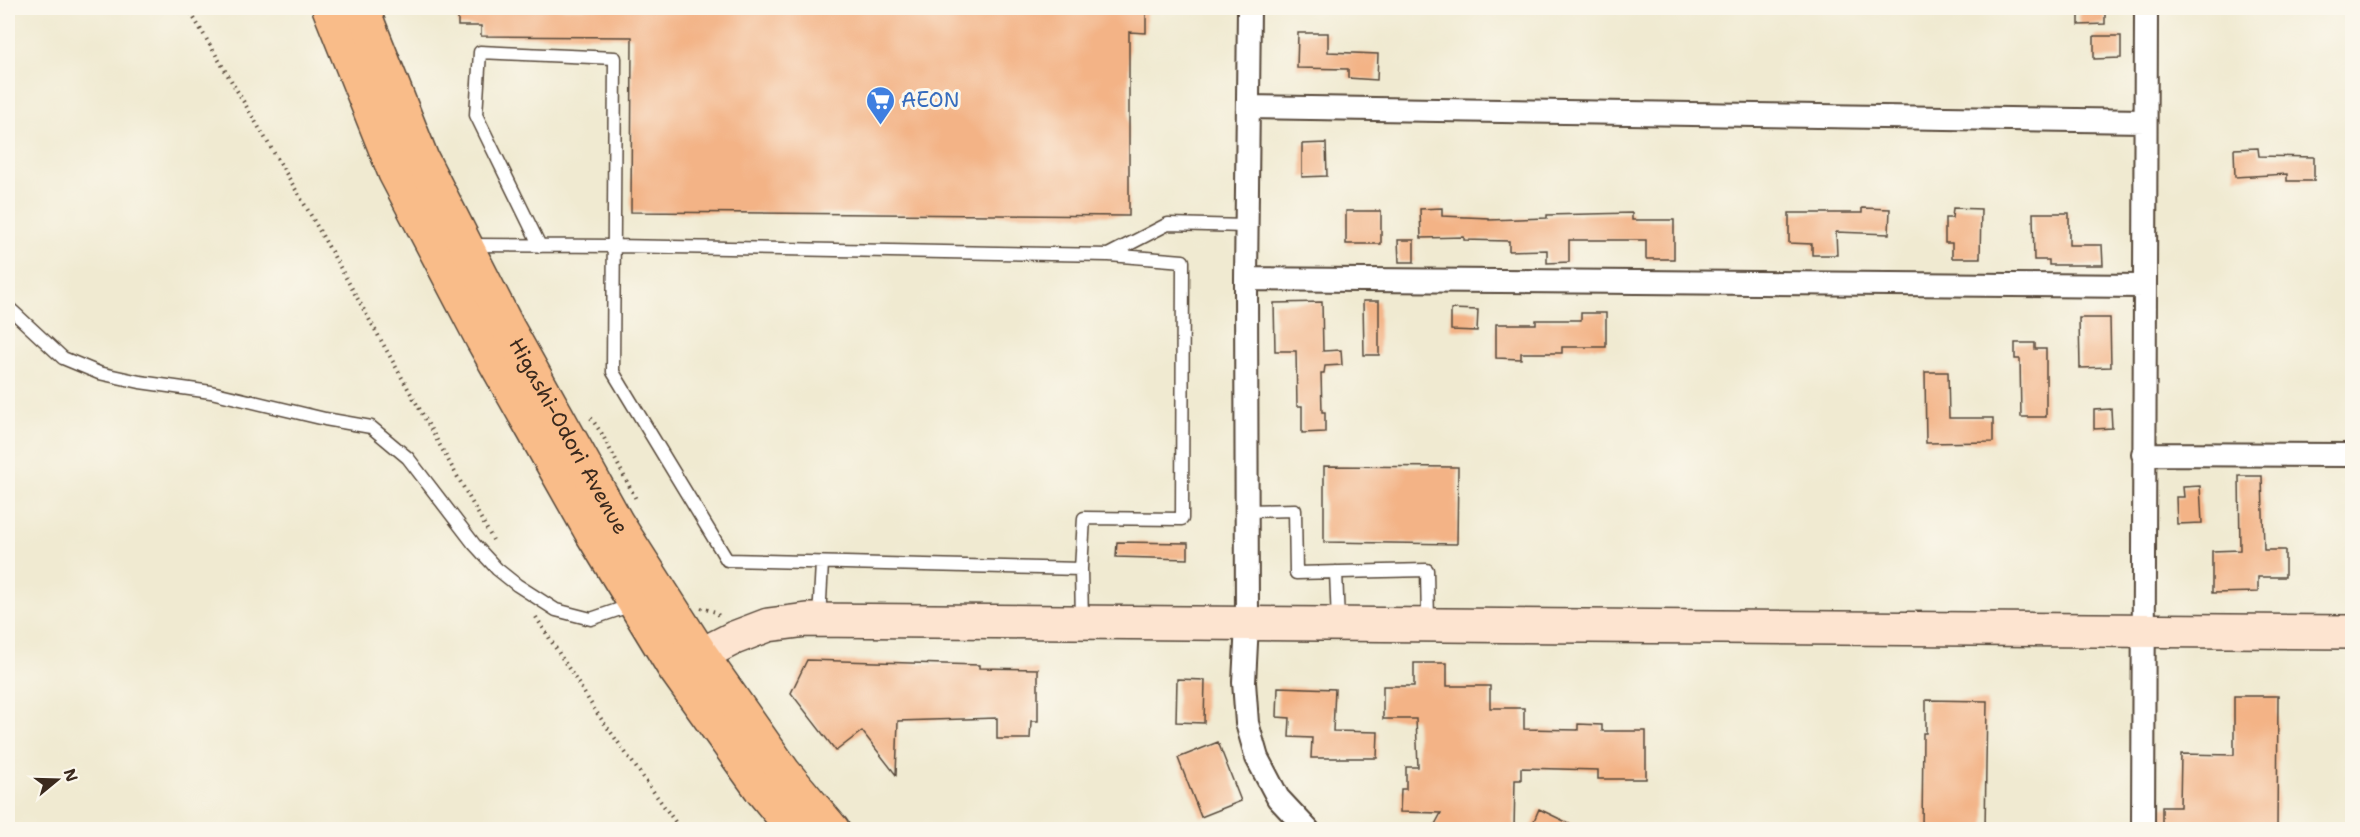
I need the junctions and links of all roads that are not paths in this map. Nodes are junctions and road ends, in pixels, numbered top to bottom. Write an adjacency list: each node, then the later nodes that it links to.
1 (329, 8): 21 (highway, Higashi-Odori Avenue)
2 (362, 8): 8 (highway, Higashi-Odori Avenue)
3 (1249, 8): 5 (street)
4 (2146, 8): 6 (street)
5 (1248, 108): 6 (street); 7 (street)
6 (2145, 121): 13 (street)
7 (1246, 226): 11 (lane); 12 (street)
8 (466, 245): 9 (lane); 29 (highway, Higashi-Odori Avenue)
9 (540, 246): 10 (lane); 10 (lane)
10 (615, 246): 11 (lane); 18 (lane)
11 (1108, 255): 19 (lane)
12 (1246, 279): 13 (street); 17 (street)
13 (2144, 286): 15 (street)
14 (8, 307): 21 (lane)
15 (2144, 454): 16 (street); 27 (street)
16 (2352, 455)
17 (1247, 511): 20 (lane); 24 (street)
18 (822, 563): 19 (lane); 22 (lane)
19 (1081, 569): 23 (lane)
20 (1336, 572): 25 (lane); 26 (lane)
21 (634, 605): 29 (highway, Higashi-Odori Avenue)
22 (819, 620): 23 (street); 29 (street)
23 (1082, 622): 24 (street)
24 (1247, 624): 25 (street); 32 (street)
25 (1338, 625): 26 (street)
26 (1428, 625): 27 (street)
27 (2143, 630): 28 (street); 33 (street)
28 (2352, 632)
29 (688, 661): 30 (highway, Higashi-Odori Avenue); 31 (highway, Higashi-Odori Avenue)
30 (794, 830)
31 (833, 830)
32 (1308, 830)
33 (2143, 830)

